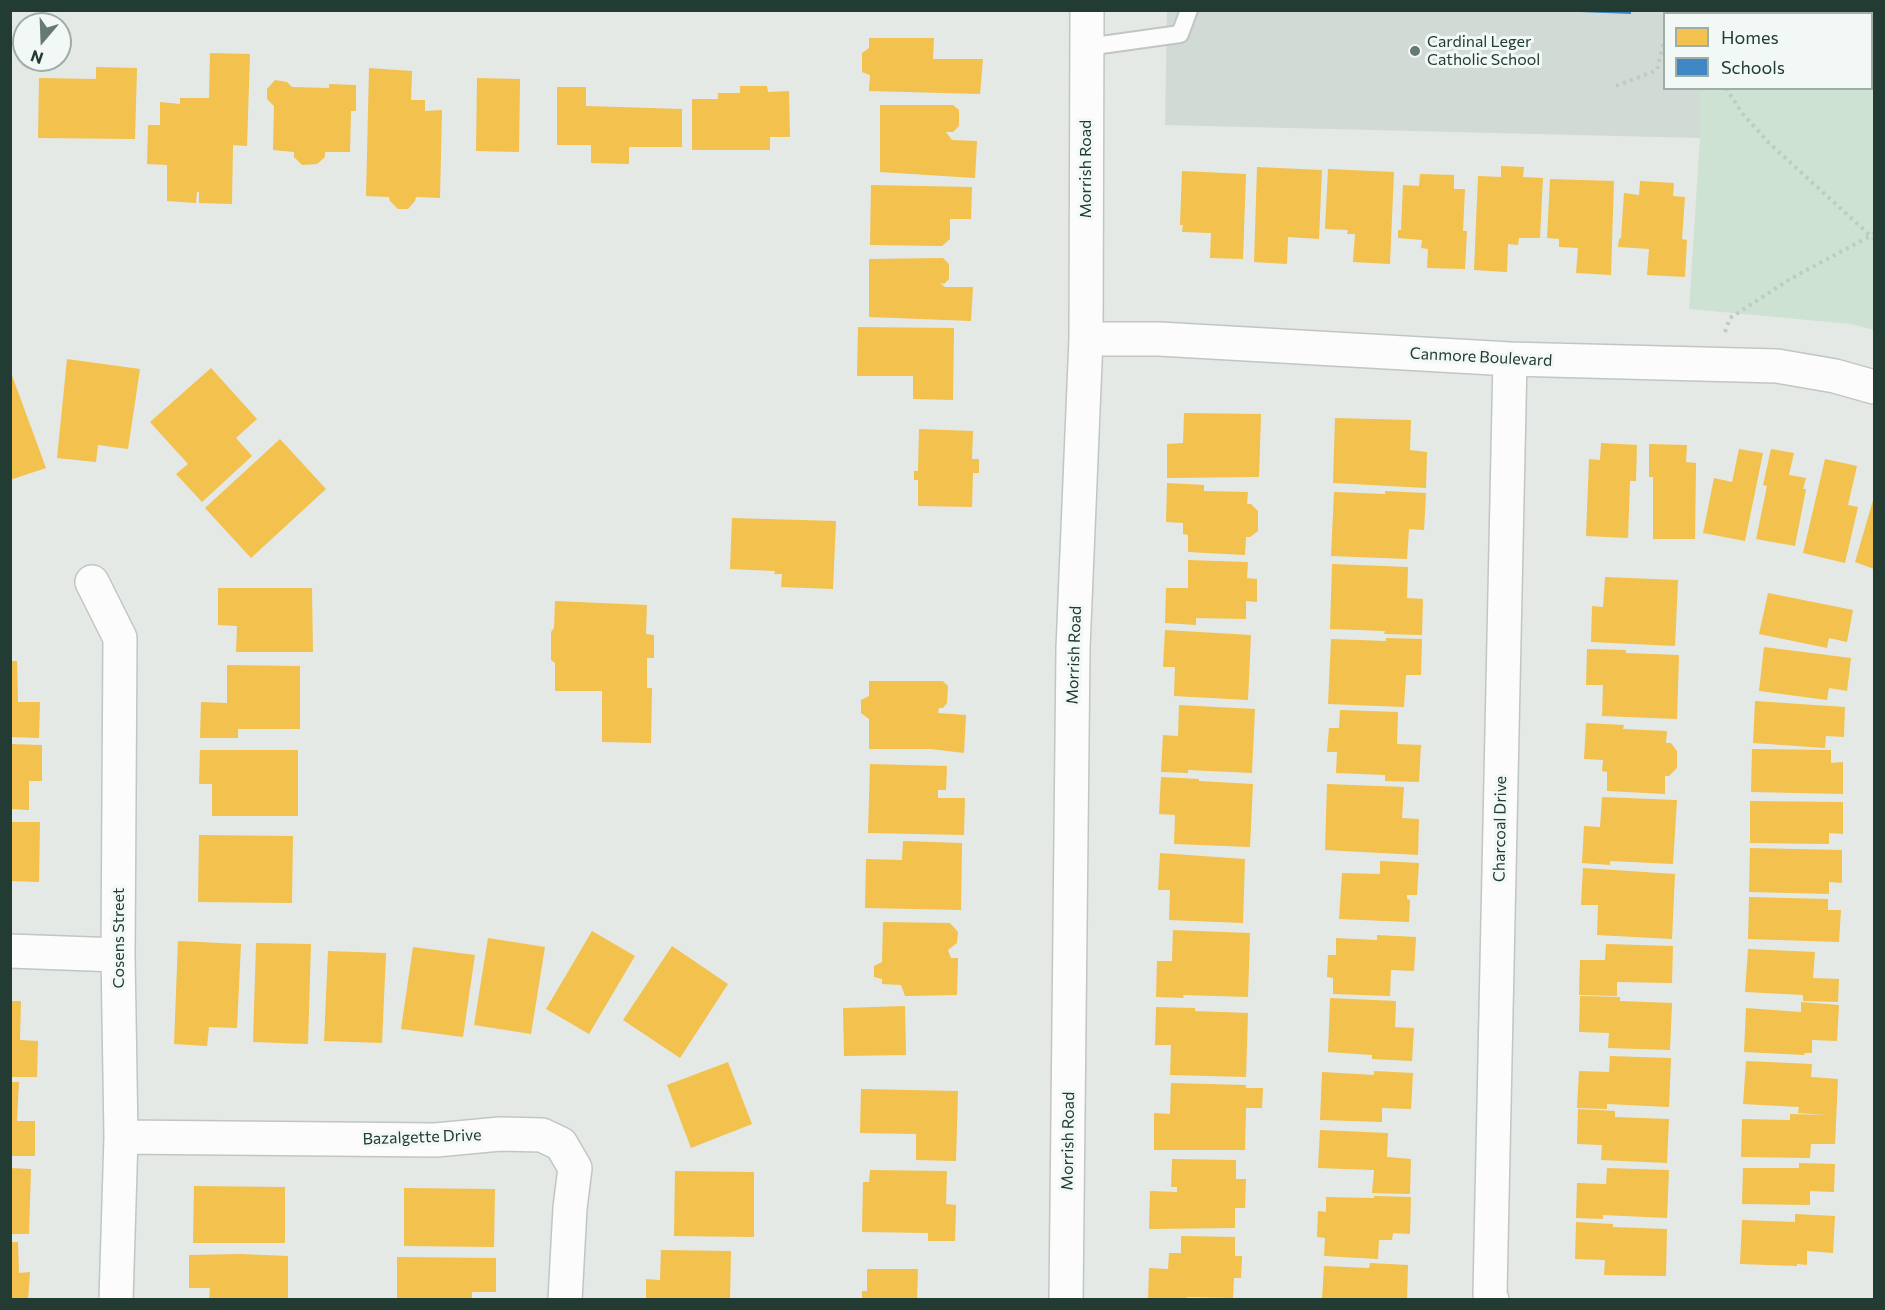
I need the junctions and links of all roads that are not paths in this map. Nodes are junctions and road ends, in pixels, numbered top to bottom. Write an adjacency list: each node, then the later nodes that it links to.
1 (1087, 10): 3 (street, Morrish Road)
2 (1189, 10): 3 (lane)
3 (1087, 47): 4 (street, Morrish Road)
4 (1086, 339): 5 (street, Canmore Boulevard); 13 (street, Morrish Road)
5 (1510, 359): 6 (street, Canmore Boulevard); 14 (street, Charcoal Drive)
6 (1875, 387)
7 (92, 582): 9 (street, Cosens Street)
8 (10, 951): 9 (street)
9 (118, 955): 10 (street, Cosens Street)
10 (122, 1137): 11 (street, Cosens Street); 12 (street, Bazalgette Drive)
11 (116, 1299)
12 (565, 1299)
13 (1066, 1299)
14 (1492, 1299)

